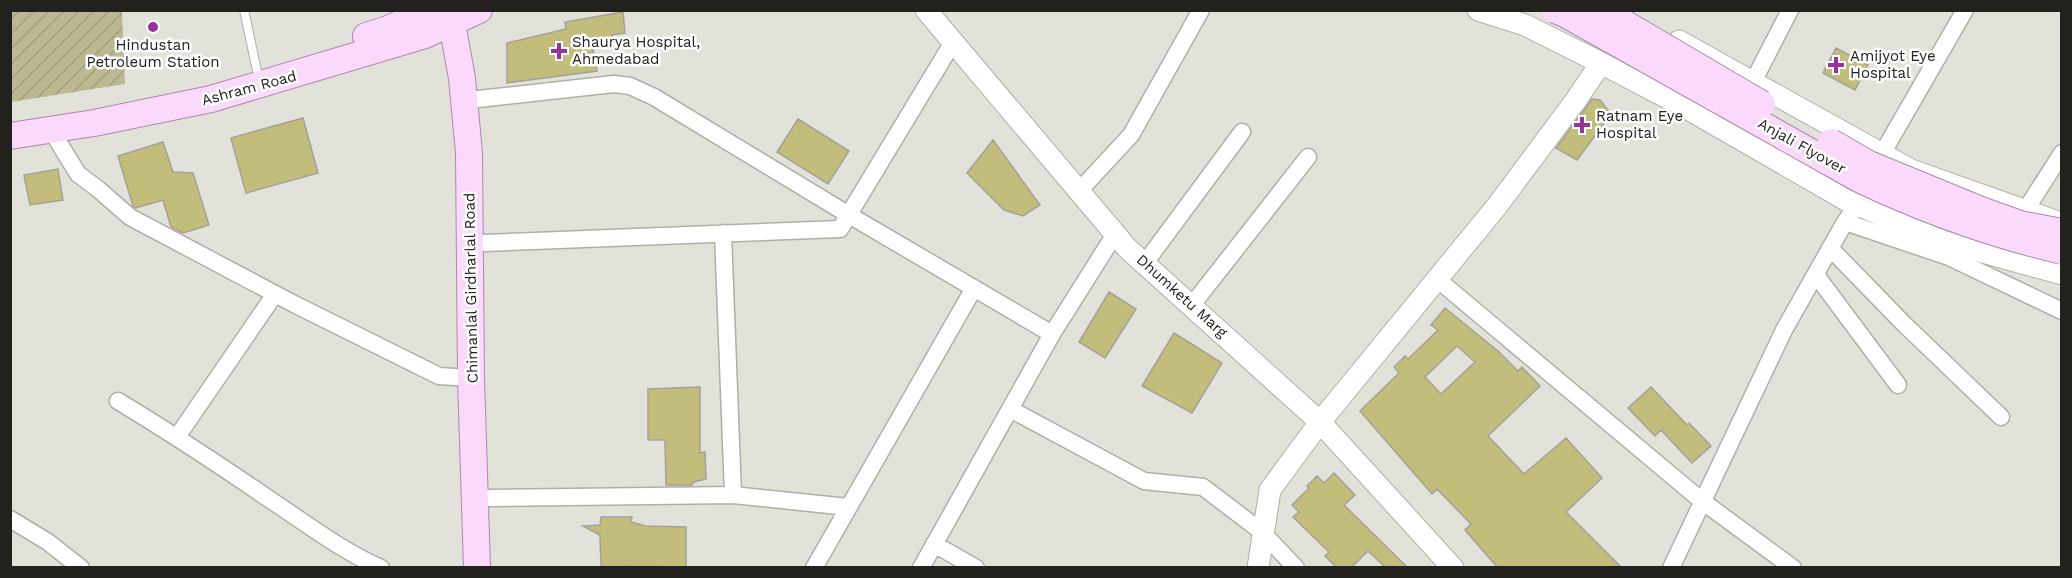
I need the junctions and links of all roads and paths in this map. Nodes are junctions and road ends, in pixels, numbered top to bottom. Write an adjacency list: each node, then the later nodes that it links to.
1 (244, 10): 13 (lane)
2 (926, 10): 11 (street, Dhumketu Marg)
3 (1201, 10): 23 (street)
4 (1478, 10): 12 (street)
5 (1555, 10): 34 (main road, Anjali Flyover, bridge)
6 (1598, 10): 29 (main road, Anjali Flyover, bridge)
7 (1623, 10): 14 (street)
8 (1790, 10): 14 (street)
9 (1965, 10): 21 (street)
10 (457, 13): 13 (main road, Ashram Road); 15 (main road, Chimanlal Girdharlal Road); 17 (main road, Ashram Road); 44 (main road, Chimanlal Girdharlal Road)
11 (953, 42): 23 (street, Dhumketu Marg); 26 (street)
12 (1601, 63): 24 (street); 38 (street)
13 (258, 71): 16 (main road, Ashram Road)
14 (1753, 82): 21 (street)
15 (478, 99): 26 (street); 32 (main road, Chimanlal Girdharlal Road)
16 (10, 122)
17 (51, 130): 19 (main road, Ashram Road); 40 (street)
18 (1242, 132): 35 (street)
19 (10, 136)
20 (2061, 153): 25 (street)
21 (1882, 154): 24 (street); 25 (street)
22 (1308, 157): 41 (street)
23 (1079, 191): 31 (street, Dhumketu Marg)
24 (1858, 204): 27 (street); 36 (street)
25 (2025, 211): 28 (street)
26 (849, 215): 30 (street); 39 (street)
27 (1845, 222): 33 (street); 42 (street)
28 (2061, 222)
29 (2061, 232)
30 (723, 233): 32 (street); 51 (street)
31 (1115, 234): 35 (street, Dhumketu Marg); 43 (street)
32 (484, 243): 52 (main road, Chimanlal Girdharlal Road)
33 (1830, 248): 37 (street); 48 (street)
34 (2061, 251)
35 (1145, 263): 41 (street, Dhumketu Marg)
36 (2061, 274)
37 (1816, 275): 45 (street); 53 (street)
38 (1437, 279): 49 (street); 53 (street)
39 (974, 288): 43 (street); 54 (street)
40 (275, 294): 44 (street); 50 (street)
41 (1192, 305): 49 (street, Dhumketu Marg)
42 (2061, 310)
43 (1052, 334): 47 (street)
44 (471, 378): 60 (main road, Chimanlal Girdharlal Road)
45 (1898, 385)
46 (118, 401): 50 (street)
47 (1010, 409): 56 (street); 57 (street)
48 (2001, 417)
49 (1320, 422): 56 (street); 67 (street, Dhumketu Marg)
50 (177, 436): 59 (street)
51 (733, 495): 52 (street); 54 (street)
52 (489, 498): 61 (main road, Chimanlal Girdharlal Road)
53 (1702, 501): 68 (street); 69 (street)
54 (848, 507): 62 (street)
55 (10, 519): 58 (street)
56 (1262, 532): 65 (street); 66 (street)
57 (934, 544): 63 (street); 64 (street)
58 (81, 567)
59 (381, 567)
60 (477, 567)
61 (491, 567)
62 (814, 567)
63 (921, 567)
64 (976, 567)
65 (1258, 567)
66 (1296, 567)
67 (1453, 567)
68 (1671, 567)
69 (1793, 567)

